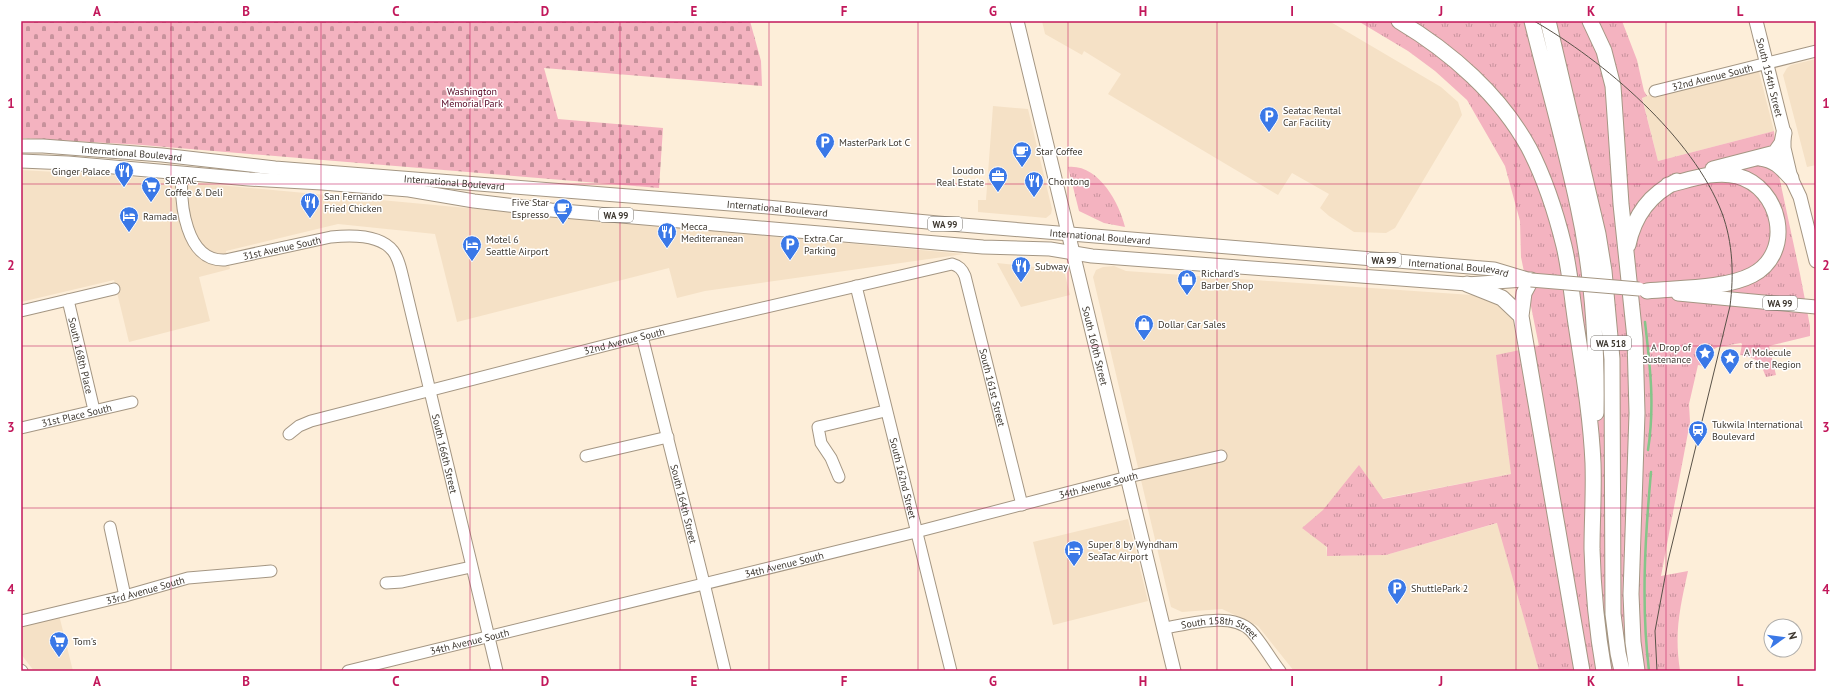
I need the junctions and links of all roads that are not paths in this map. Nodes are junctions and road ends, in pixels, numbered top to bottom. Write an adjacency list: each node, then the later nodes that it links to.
1 (1017, 21): 19 (main road, South 160th Street)
2 (1399, 21): 44 (highway)
3 (1532, 21): 44 (highway, WA 518)
4 (1548, 21): 66 (highway, WA 518)
5 (1590, 21): 22 (highway)
6 (1756, 21): 8 (main road, South 154th Street)
7 (1816, 51): 8 (street, 32nd Avenue South)
8 (1767, 64): 9 (street, 32nd Avenue South); 10 (main road, South 154th Street)
9 (1655, 91)
10 (1784, 133): 12 (highway); 16 (main road, South 154th Street); 18 (main road, South 154th Street)
11 (21, 146): 13 (main road, International Boulevard / WA 99)
12 (1760, 158): 16 (highway); 17 (highway)
13 (218, 161): 15 (main road); 19 (main road, International Boulevard / WA 99)
14 (21, 162): 15 (main road, International Boulevard / WA 99)
15 (182, 174): 20 (street, 31st Avenue South); 21 (main road, International Boulevard / WA 99)
16 (1791, 178): 18 (main road, South 154th Street)
17 (1668, 185): 22 (highway); 29 (highway)
18 (1800, 197): 23 (main road, South 154th Street)
19 (1070, 234): 21 (main road, South 160th Street); 25 (main road, International Boulevard / WA 99)
20 (382, 242): 35 (street, South 166th Street)
21 (1074, 253): 26 (main road, International Boulevard / WA 99); 46 (main road, South 160th Street)
22 (1626, 253): 67 (highway)
23 (1816, 261)
24 (963, 270): 27 (street, 32nd Avenue South); 47 (street, South 161st Street)
25 (1531, 280): 26 (main road, International Boulevard / WA 99); 29 (main road, International Boulevard / WA 99, bridge); 33 (highway)
26 (1467, 284): 33 (highway)
27 (856, 286): 34 (street, 32nd Avenue South); 38 (street, South 162nd Street)
28 (114, 289): 30 (street)
29 (1647, 291): 31 (main road, International Boulevard / WA 99)
30 (68, 300): 32 (street); 37 (street, South 168th Place)
31 (1816, 307)
32 (21, 311)
33 (1521, 316): 64 (highway)
34 (642, 336): 35 (street, 32nd Avenue South); 41 (street, South 164th Street)
35 (431, 391): 40 (street, 32nd Avenue South); 50 (street, South 166th Street)
36 (132, 402): 37 (street, 31st Place South)
37 (94, 410): 39 (street, 31st Place South)
38 (885, 411): 45 (street); 49 (street, South 162nd Street)
39 (21, 428)
40 (289, 434)
41 (668, 437): 42 (street); 53 (street, South 164th Street)
42 (586, 456)
43 (1221, 456): 46 (street, 34th Avenue South)
44 (1593, 464): 65 (highway, WA 518)
45 (839, 477)
46 (1128, 477): 47 (street, 34th Avenue South); 56 (main road, South 160th Street)
47 (1022, 505): 49 (street, 34th Avenue South)
48 (110, 527): 54 (street)
49 (916, 532): 53 (street, 34th Avenue South); 61 (street, South 162nd Street)
50 (471, 567): 52 (street); 57 (street, South 166th Street)
51 (271, 571): 54 (street, 33rd Avenue South)
52 (386, 583)
53 (704, 583): 57 (street, 34th Avenue South); 60 (street, South 164th Street)
54 (125, 596): 55 (street, 33rd Avenue South)
55 (21, 621)
56 (1165, 628): 62 (main road, South 160th Street); 63 (street, South 158th Street)
57 (489, 636): 58 (street, 34th Avenue South); 59 (street, South 166th Street)
58 (348, 671)
59 (497, 671)
60 (725, 671)
61 (951, 671)
62 (1174, 671)
63 (1280, 671)
64 (1582, 671)
65 (1604, 671)
66 (1622, 671)
67 (1637, 671)

